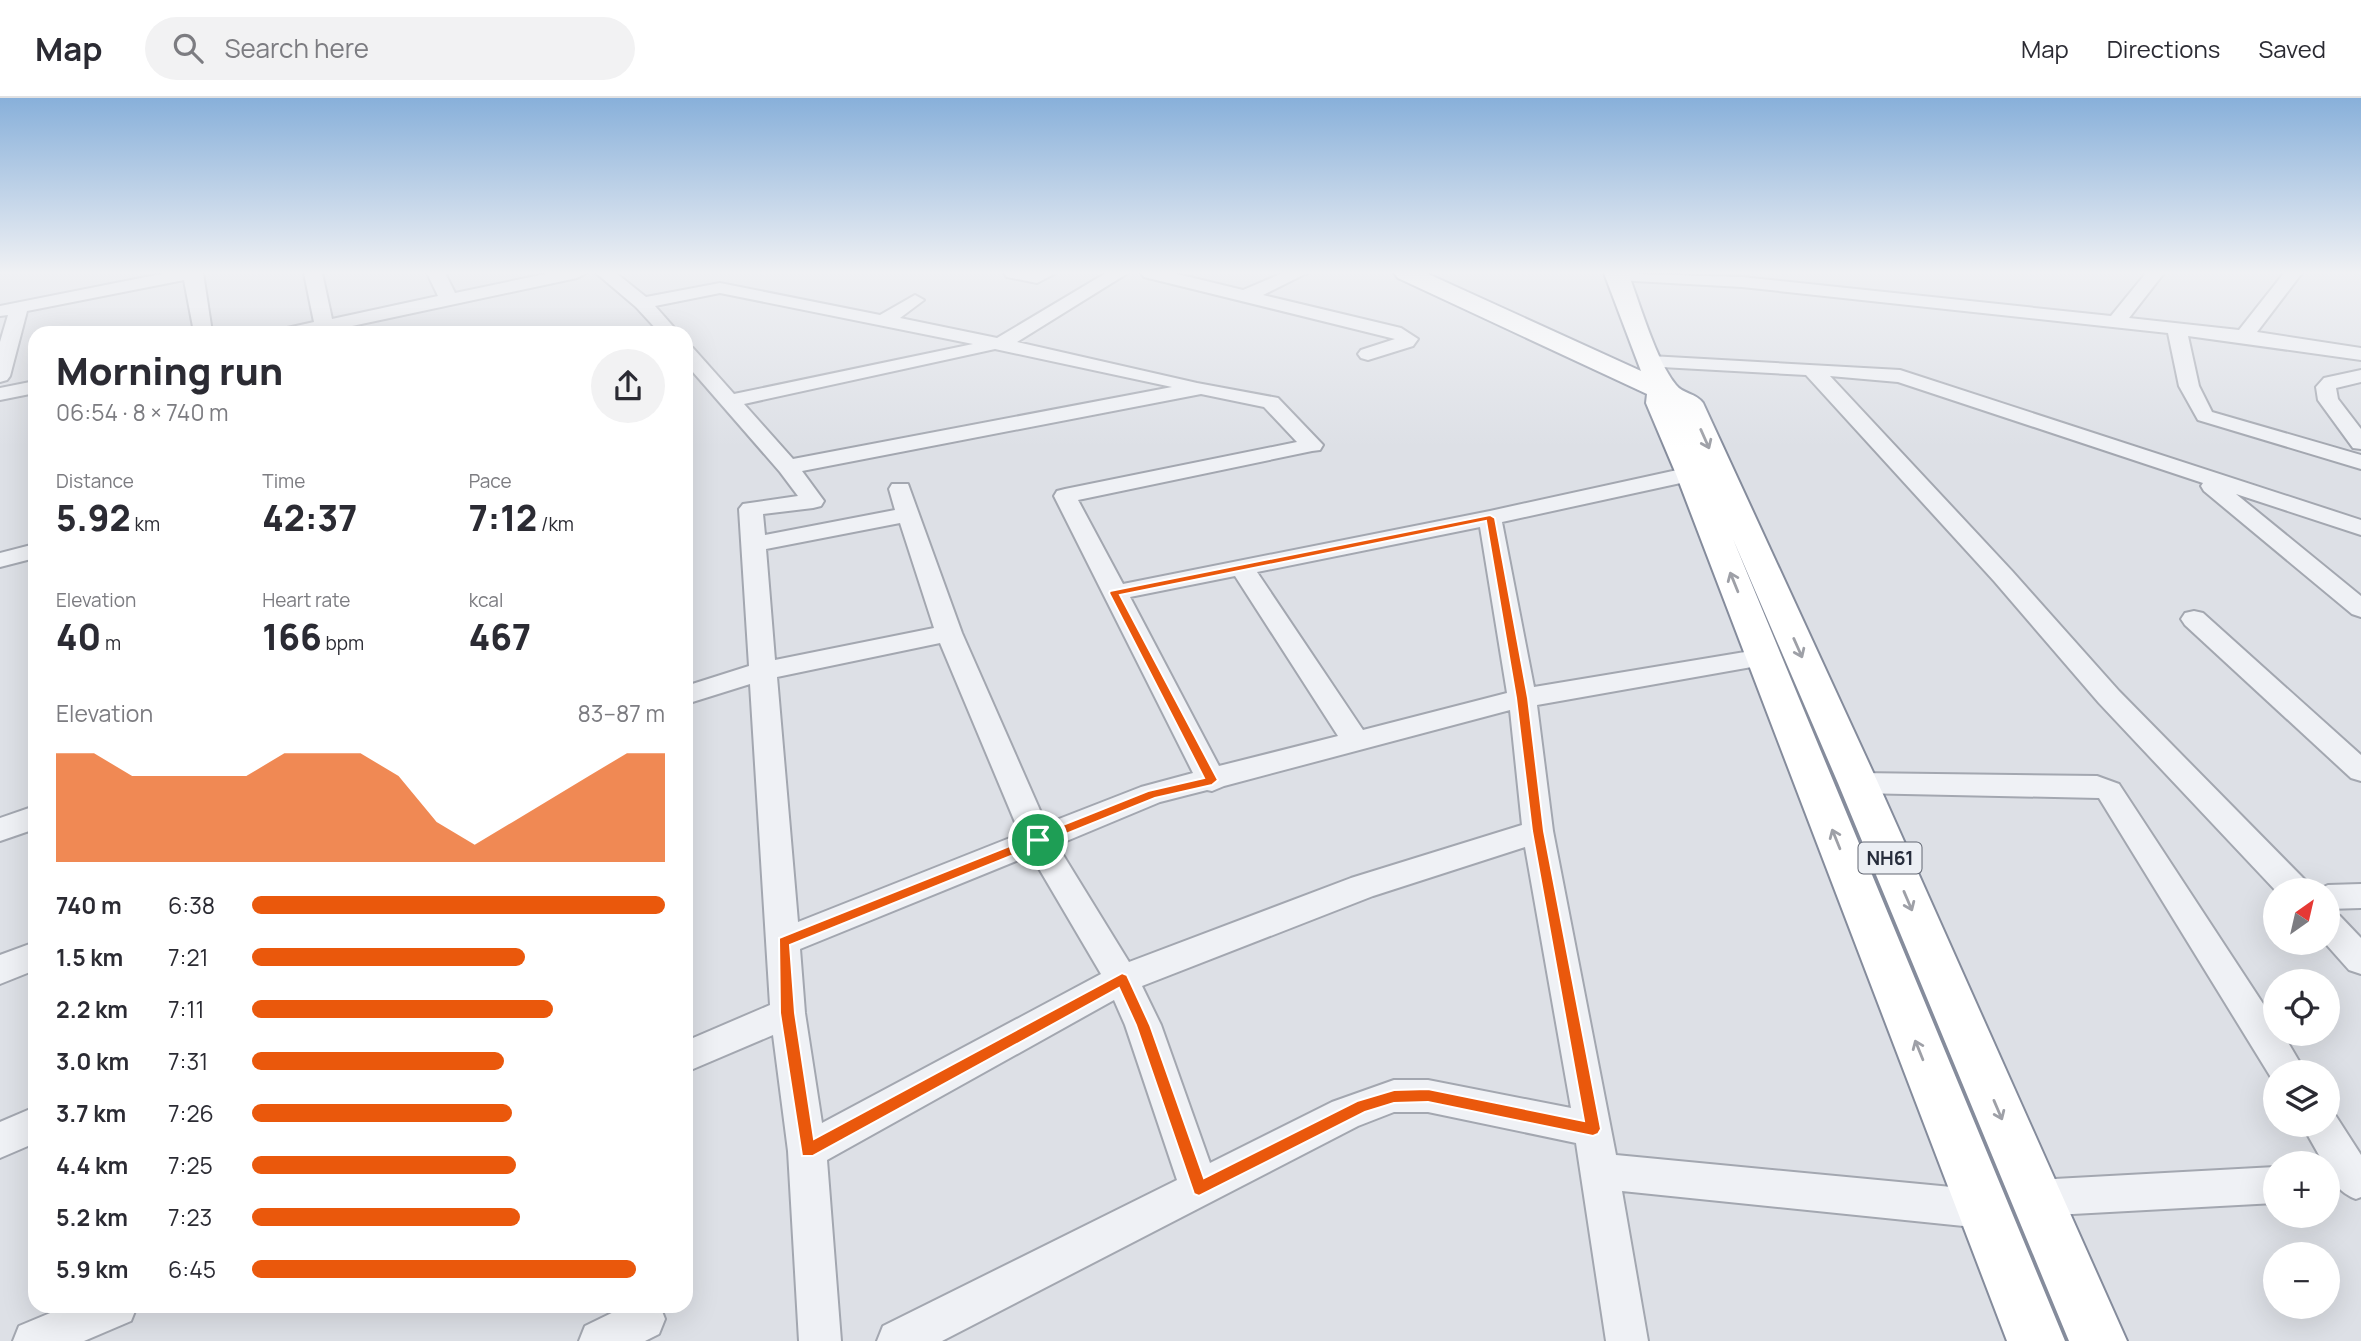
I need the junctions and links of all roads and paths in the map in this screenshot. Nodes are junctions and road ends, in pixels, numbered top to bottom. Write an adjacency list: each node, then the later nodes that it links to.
1 (6, 331): 17 (street)
2 (934, 331): 11 (street)
3 (1022, 331): 11 (street)
4 (1390, 331): 12 (street)
5 (1551, 331): 16 (highway, NH61)
6 (1639, 331): 16 (highway)
7 (2177, 331): 24 (street)
8 (2196, 331): 10 (street)
9 (2248, 331): 10 (street)
10 (2244, 336): 13 (street)
11 (1000, 344): 20 (street); 22 (street)
12 (1368, 354)
13 (2361, 354)
14 (693, 360): 22 (street)
15 (1812, 369): 16 (street); 27 (street); 50 (street)
16 (1656, 373): 26 (highway, NH61); 45 (highway, NH61, one-way to 45)
17 (0, 376)
18 (2361, 376): 23 (street)
19 (28, 388): 21 (street)
20 (1201, 388): 25 (street); 34 (street)
21 (0, 394)
22 (730, 401): 25 (street)
23 (2361, 443)
24 (2361, 462)
25 (788, 467): 30 (street)
26 (1691, 474): 28 (street); 38 (highway, NH61, one-way to 26)
27 (2198, 474): 29 (street); 35 (street)
28 (1490, 518): 33 (street); 41 (street)
29 (2361, 528)
30 (755, 544): 37 (street); 39 (street)
31 (28, 553): 32 (street)
32 (0, 560)
33 (1243, 569): 34 (street); 42 (street)
34 (1114, 593): 44 (street)
35 (2361, 609)
36 (2194, 619): 43 (street)
37 (949, 634): 39 (street); 49 (street)
38 (1763, 657): 41 (street); 72 (highway, NH61, one-way to 38)
39 (763, 671): 40 (street); 54 (street)
40 (693, 693)
41 (1522, 698): 42 (street); 48 (street)
42 (1356, 741): 44 (street)
43 (2361, 771)
44 (1212, 780): 49 (street)
45 (1858, 783): 61 (street); 71 (highway, NH61, one-way to 71)
46 (28, 820): 47 (street)
47 (0, 830)
48 (1538, 831): 58 (street); 63 (street)
49 (1038, 840): 54 (street); 58 (street)
50 (2283, 878)
51 (2361, 896): 52 (street)
52 (2340, 897)
53 (2340, 938): 56 (street)
54 (783, 942): 59 (street)
55 (28, 957): 57 (street)
56 (2361, 960)
57 (0, 970)
58 (1122, 979): 66 (street); 70 (street)
59 (788, 1013): 60 (street); 66 (street)
60 (693, 1054)
61 (2280, 1060)
62 (28, 1127): 65 (street)
63 (1593, 1129): 67 (street); 70 (street)
64 (2327, 1137): 68 (street)
65 (0, 1141)
66 (807, 1151): 78 (street)
67 (1600, 1171): 72 (street); 80 (street)
68 (2348, 1181)
69 (2263, 1186): 71 (street)
70 (1199, 1188): 79 (street)
71 (2036, 1198): 73 (highway, NH61)
72 (1991, 1227): 73 (highway); 81 (highway, NH61)
73 (2058, 1249): 82 (highway, NH61)
74 (100, 1313): 76 (street)
75 (644, 1322): 77 (street)
76 (34, 1341)
77 (600, 1341)
78 (820, 1341)
79 (898, 1341)
80 (1627, 1341)
81 (2036, 1341)
82 (2098, 1341)

